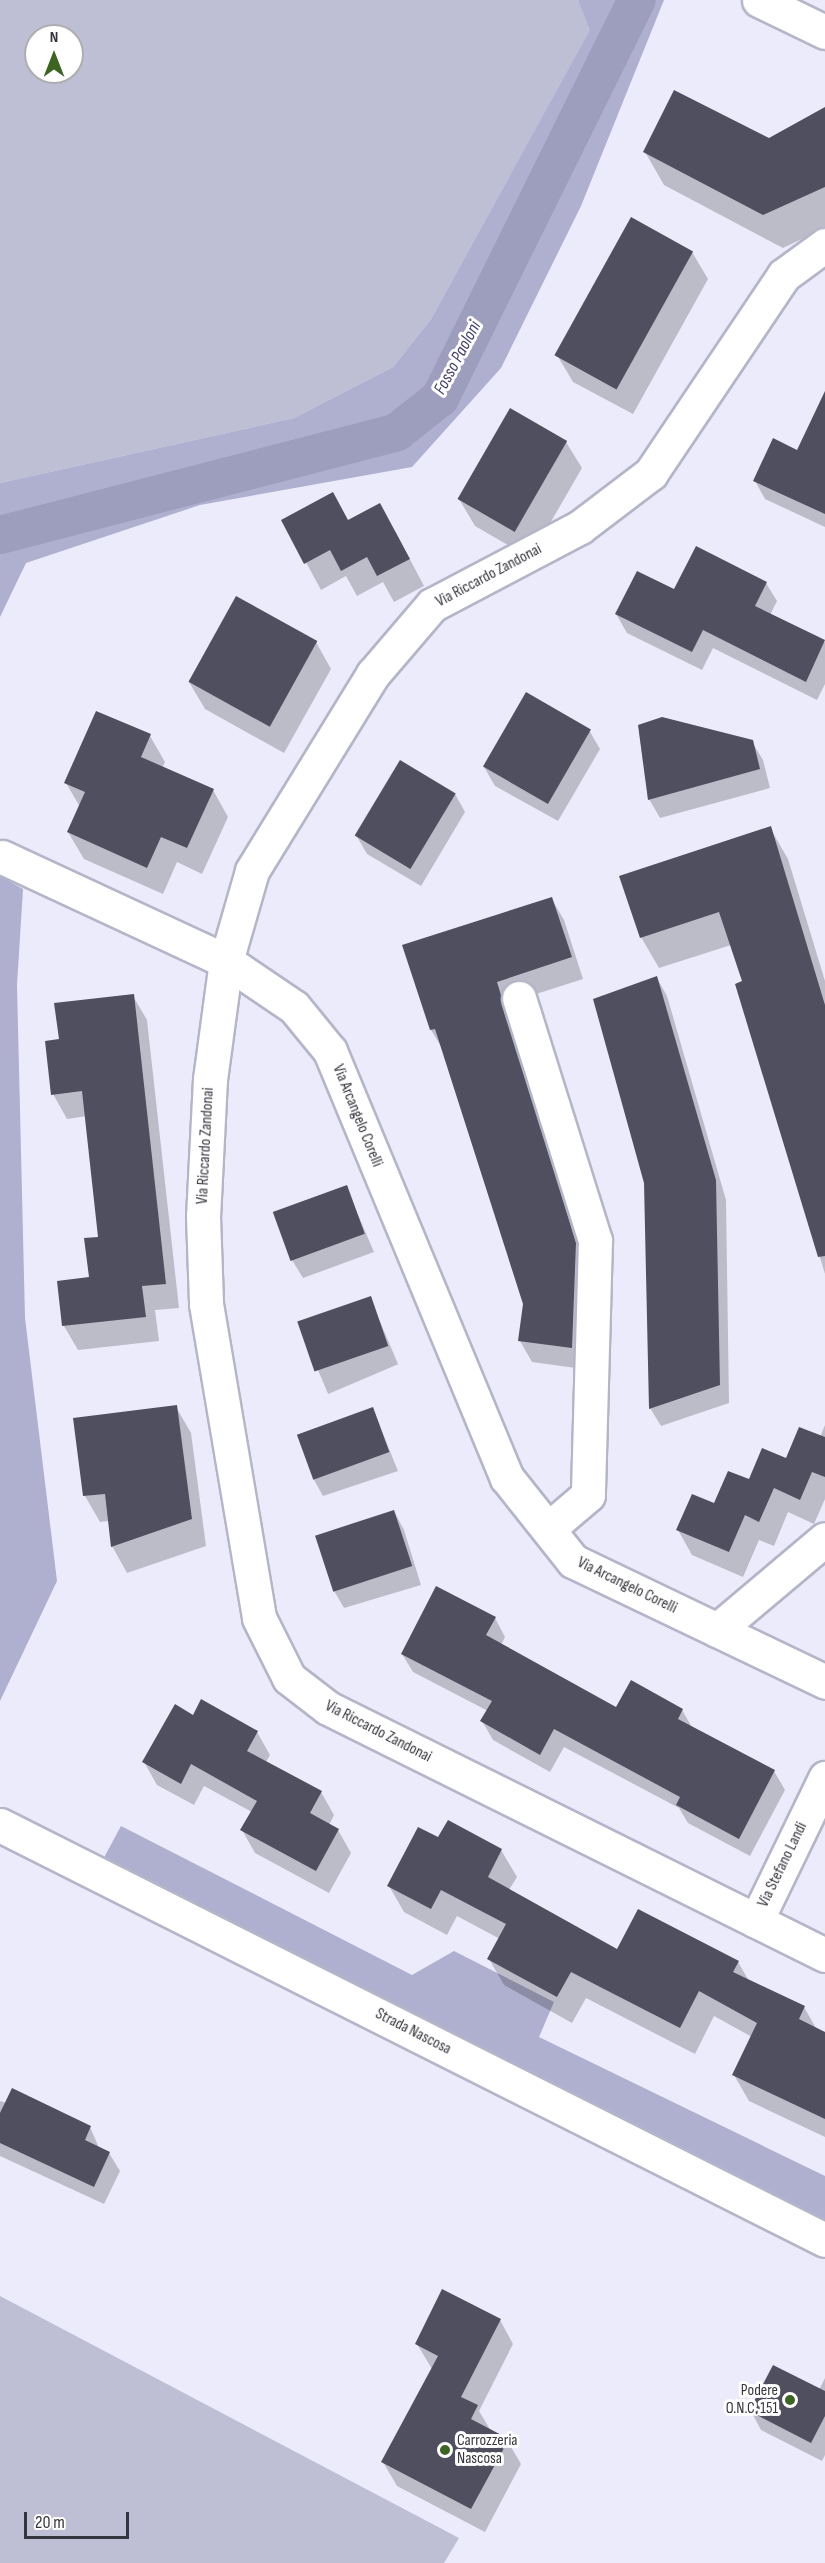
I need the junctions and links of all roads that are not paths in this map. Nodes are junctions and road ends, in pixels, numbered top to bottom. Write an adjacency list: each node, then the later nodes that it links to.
1 (759, 0): 2 (street)
2 (825, 32)
3 (825, 245): 5 (street, Via Riccardo Zandonai)
4 (2, 857): 5 (street, Via Arcangelo Corelli)
5 (226, 961): 7 (street, Via Arcangelo Corelli); 13 (street, Via Riccardo Zandonai)
6 (519, 998): 7 (street)
7 (548, 1529): 9 (street, Via Arcangelo Corelli)
8 (825, 1539): 9 (street)
9 (717, 1630): 10 (street, Via Arcangelo Corelli)
10 (825, 1682)
11 (825, 1778): 13 (street, Via Stefano Landi)
12 (0, 1825): 15 (street, Strada Nascosa)
13 (756, 1921): 14 (street, Via Riccardo Zandonai)
14 (825, 1955)
15 (825, 2240)

